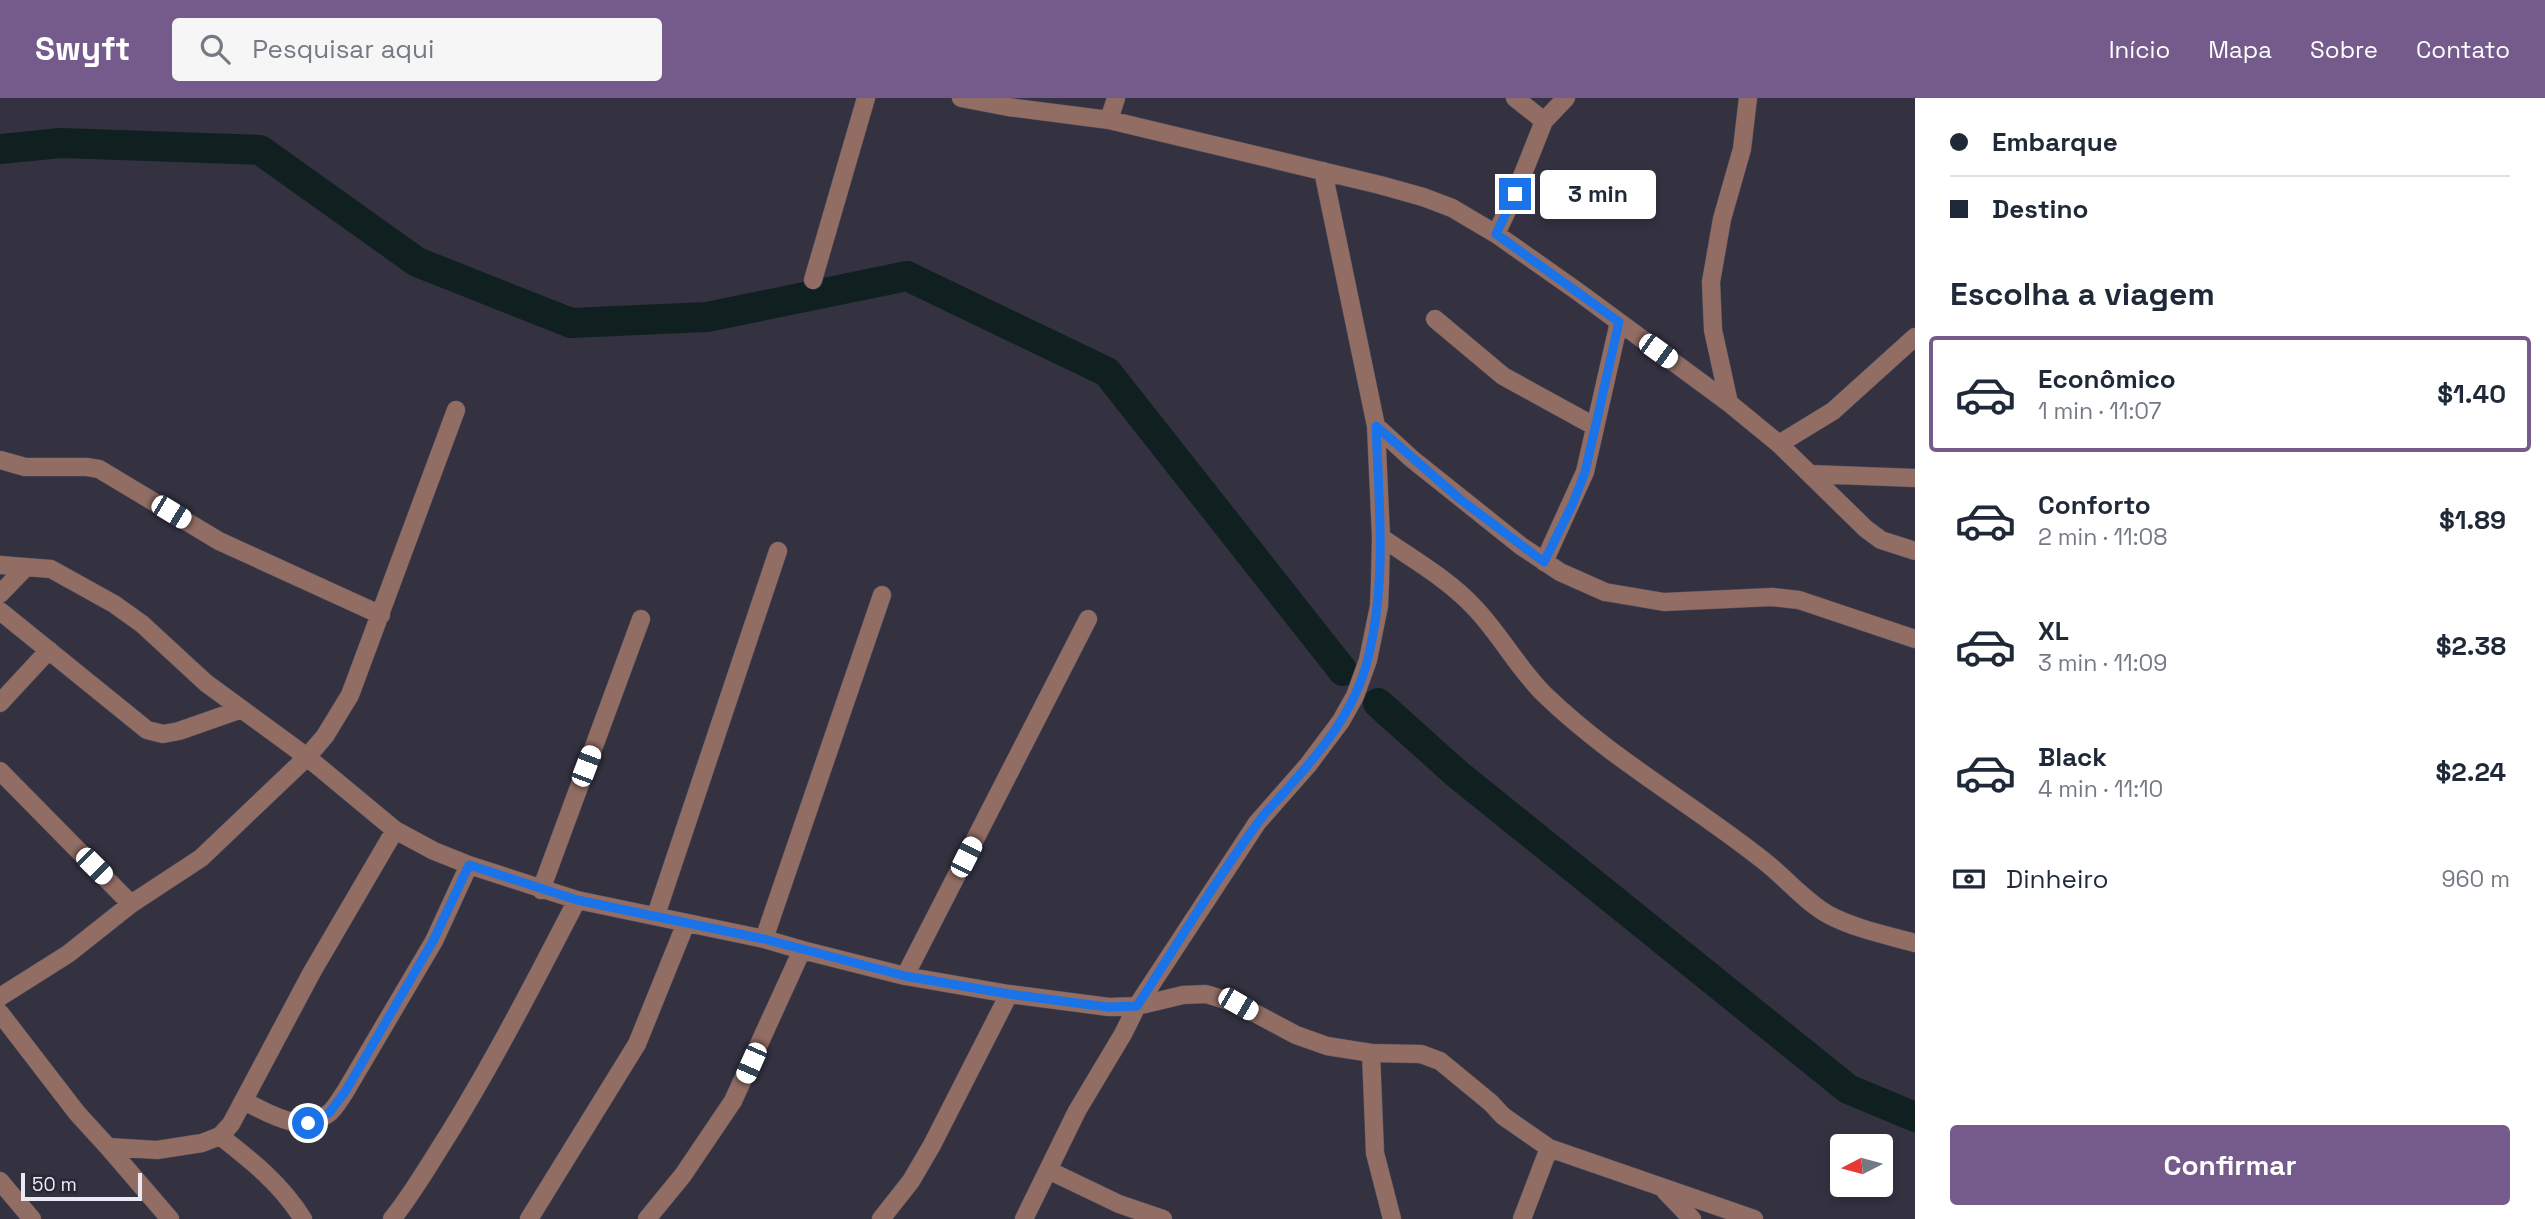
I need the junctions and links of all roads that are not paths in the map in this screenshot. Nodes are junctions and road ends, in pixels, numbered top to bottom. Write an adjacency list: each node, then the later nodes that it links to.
1 (866, 98): 12 (street)
2 (961, 98): 7 (street)
3 (1116, 98): 8 (street)
4 (1515, 98): 9 (street)
5 (1566, 98): 9 (street)
6 (1748, 98): 16 (street)
7 (1010, 103): 8 (street)
8 (1109, 120): 10 (street)
9 (1544, 121): 11 (street)
10 (1323, 171): 11 (street); 18 (street)
11 (1496, 234): 14 (street)
12 (813, 280)
13 (1435, 319): 19 (street)
14 (1619, 322): 16 (street); 19 (street)
15 (1915, 337): 20 (street)
16 (1729, 403): 20 (street)
17 (456, 410): 33 (street)
18 (1376, 426): 24 (street); 27 (street)
19 (1594, 426): 27 (street)
20 (1779, 444): 22 (street)
21 (0, 460): 33 (street)
22 (1810, 474): 23 (street); 26 (street)
23 (1915, 478)
24 (1381, 537): 50 (street); 55 (street)
25 (778, 551): 47 (street)
26 (1915, 551)
27 (1544, 562): 36 (street)
28 (0, 565): 29 (street)
29 (26, 567): 30 (street); 39 (street)
30 (0, 594)
31 (881, 595): 49 (street)
32 (0, 611): 37 (street)
33 (381, 615): 40 (street)
34 (641, 619): 44 (street)
35 (1088, 619): 52 (street)
36 (1915, 639)
37 (49, 650): 38 (street); 39 (street)
38 (0, 702)
39 (239, 710): 40 (street)
40 (307, 757): 42 (street); 46 (street)
41 (0, 771): 46 (street)
42 (395, 830): 43 (street); 58 (street)
43 (469, 865): 44 (street); 58 (street)
44 (541, 890): 45 (street)
45 (577, 900): 47 (street); 68 (street)
46 (131, 904): 54 (street)
47 (656, 915): 48 (street)
48 (686, 923): 49 (street); 69 (street)
49 (764, 939): 51 (street)
50 (1915, 943)
51 (802, 950): 52 (street); 70 (street)
52 (905, 976): 53 (street)
53 (1009, 994): 55 (street); 71 (street)
54 (0, 997)
55 (1137, 1006): 57 (street); 62 (street)
56 (0, 1013): 60 (street)
57 (1371, 1053): 61 (street); 74 (street)
58 (244, 1101): 59 (street)
59 (220, 1136): 60 (street); 67 (street)
60 (108, 1147): 66 (street)
61 (1549, 1149): 64 (street); 75 (street)
62 (1048, 1170): 72 (street); 73 (street)
63 (0, 1181): 65 (street)
64 (1663, 1188): 76 (street); 77 (street)
65 (32, 1219)
66 (170, 1219)
67 (303, 1219)
68 (392, 1219)
69 (529, 1219)
70 (647, 1219)
71 (881, 1219)
72 (1024, 1219)
73 (1163, 1219)
74 (1392, 1219)
75 (1522, 1219)
76 (1692, 1219)
77 (1754, 1219)

